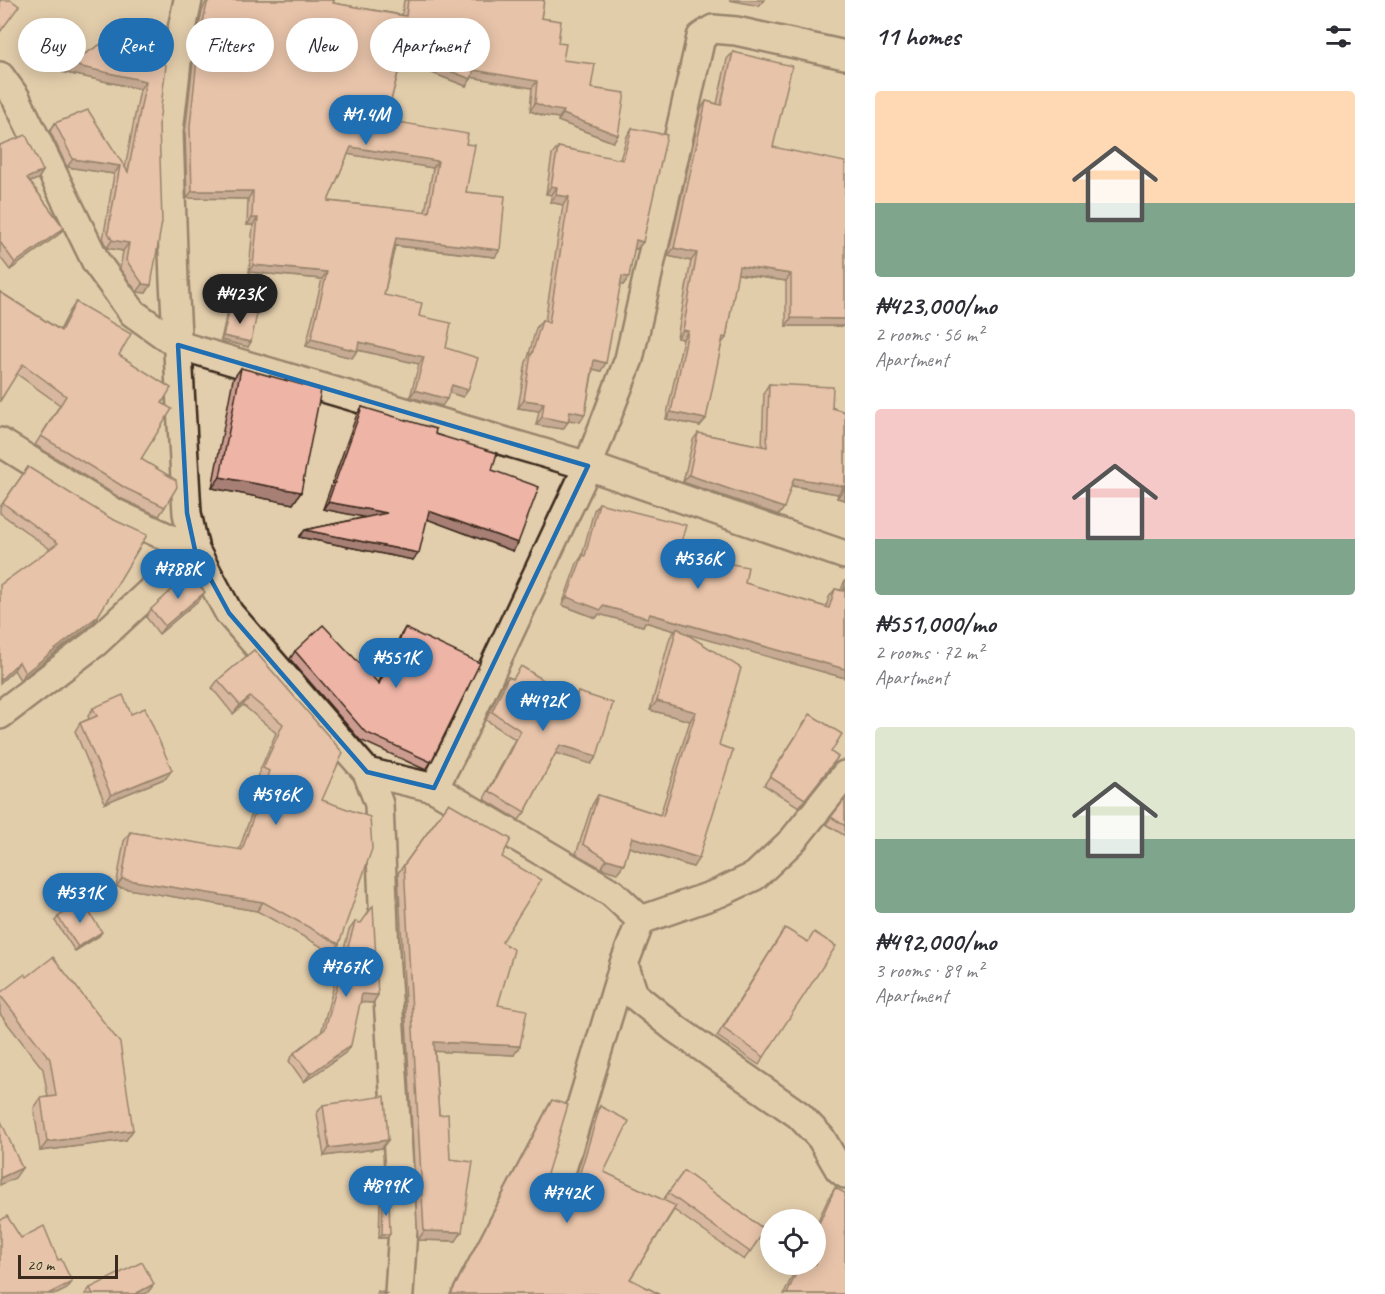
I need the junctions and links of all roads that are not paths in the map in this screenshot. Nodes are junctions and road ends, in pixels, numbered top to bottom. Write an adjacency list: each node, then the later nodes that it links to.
1 (188, 0): 4 (street)
2 (845, 55): 6 (street)
3 (0, 76): 4 (street)
4 (178, 345): 6 (street); 7 (street)
5 (0, 442): 7 (street)
6 (588, 466): 8 (street); 12 (street)
7 (195, 550): 9 (street); 10 (street)
8 (845, 555)
9 (0, 715)
10 (367, 772): 12 (street); 17 (street)
11 (845, 775): 13 (street)
12 (434, 788): 13 (street)
13 (641, 920): 14 (street)
14 (624, 964): 15 (street); 16 (street)
15 (845, 1174)
16 (554, 1195)
17 (399, 1294)

